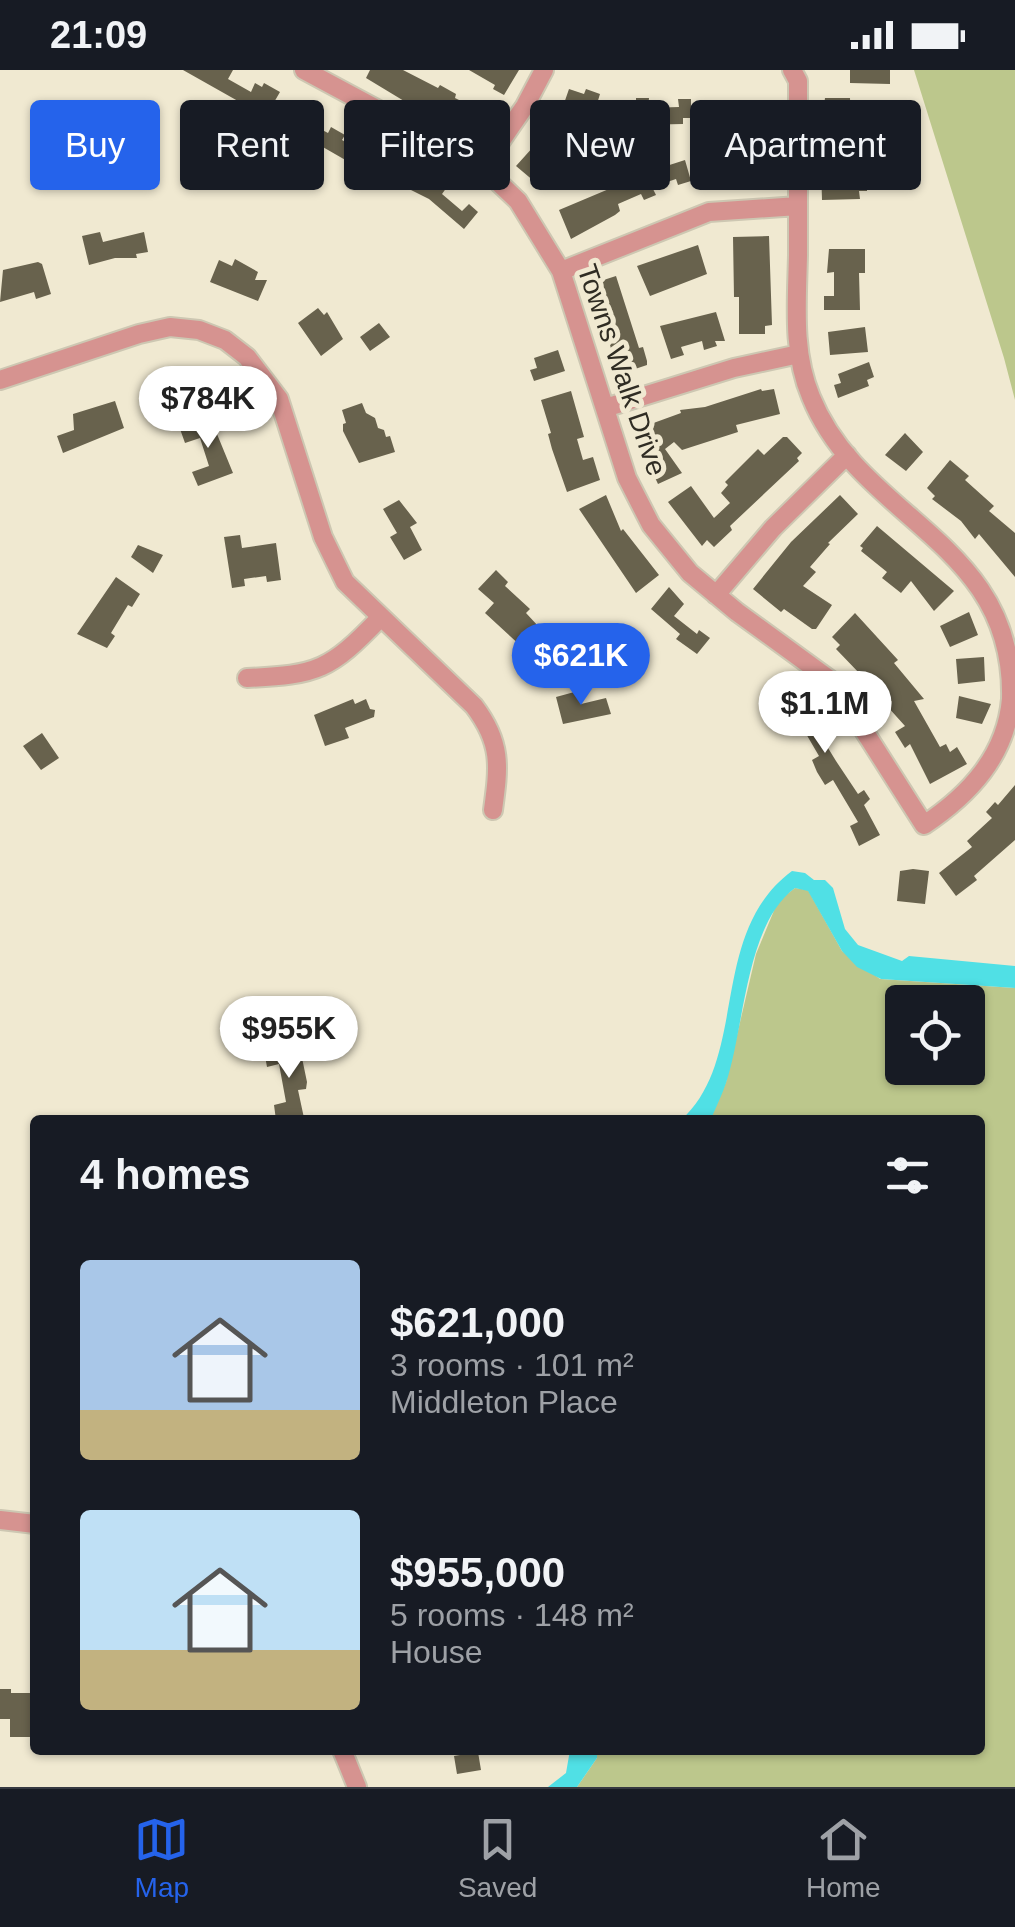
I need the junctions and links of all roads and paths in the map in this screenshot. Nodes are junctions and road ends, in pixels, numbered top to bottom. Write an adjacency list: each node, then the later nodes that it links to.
1 (304, 70): 4 (street, Towns Walk Drive)
2 (544, 70): 5 (street)
3 (801, 74): 7 (street)
4 (359, 100)
5 (510, 129)
6 (507, 190): 8 (street, Towns Walk Drive)
7 (798, 206): 8 (street); 9 (street)
8 (561, 270): 11 (street, Towns Walk Drive)
9 (799, 354): 11 (street); 12 (street)
10 (0, 380): 14 (street)
11 (605, 408): 13 (street, Towns Walk Drive)
12 (847, 456): 13 (street); 13 (street, Towns Walk Drive)
13 (716, 596)
14 (380, 618): 15 (street); 16 (street)
15 (247, 678)
16 (493, 810)
17 (0, 1520): 18 (street)
18 (30, 1523)
19 (344, 1755): 20 (street)
20 (357, 1787)

